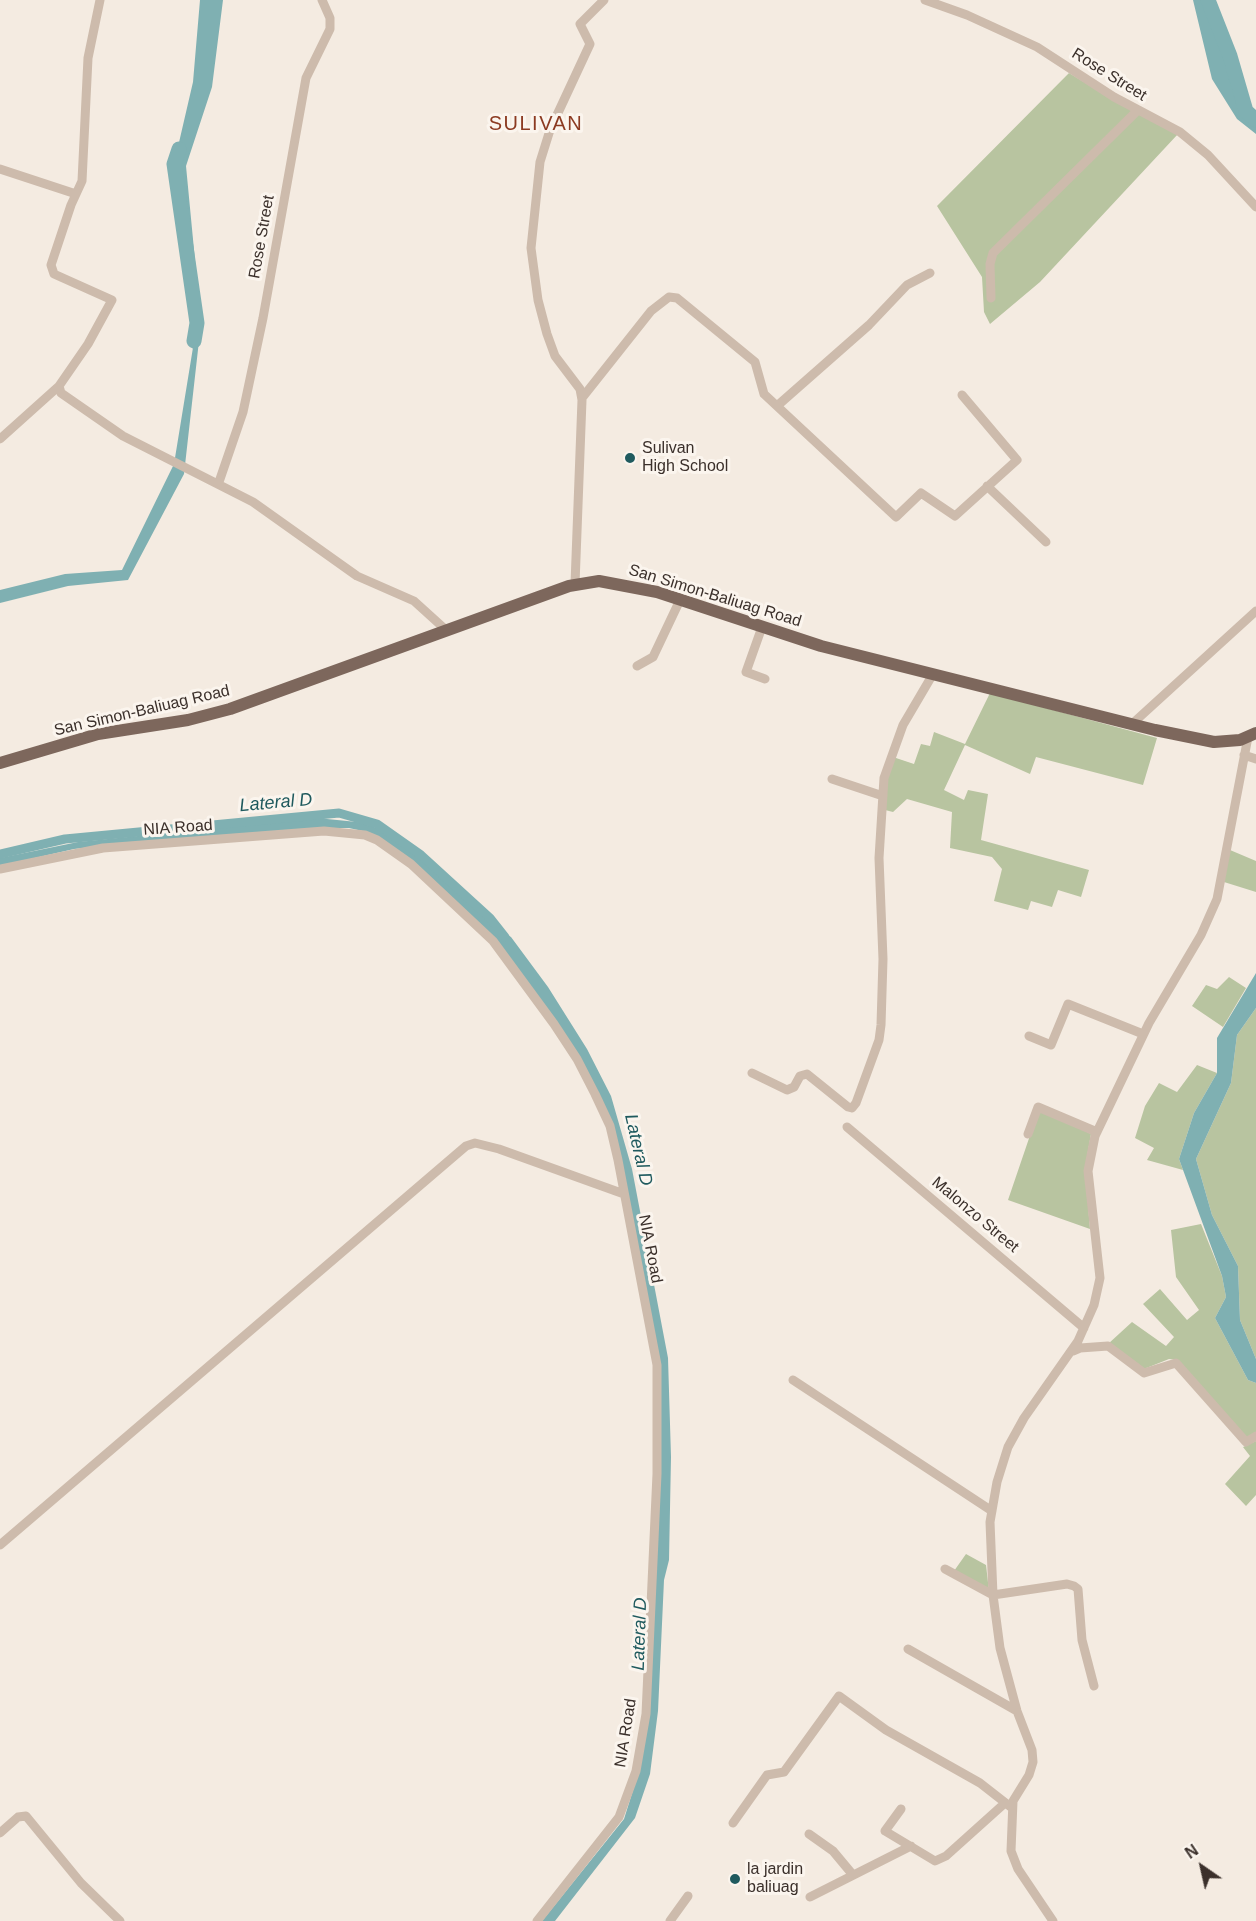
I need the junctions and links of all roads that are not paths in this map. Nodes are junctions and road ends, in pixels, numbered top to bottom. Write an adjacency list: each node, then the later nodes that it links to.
1 (100, 0): 8 (street)
2 (322, 0): 17 (street, Rose Street)
3 (604, 0): 14 (street)
4 (925, 0): 5 (street, Rose Street)
5 (946, 3): 6 (street, Rose Street)
6 (1138, 110): 9 (street, Rose Street); 11 (street)
7 (0, 169): 8 (street)
8 (76, 194): 12 (street)
9 (1256, 207)
10 (930, 273): 15 (street)
11 (991, 298)
12 (59, 386): 16 (street); 17 (street)
13 (962, 395): 18 (street)
14 (582, 398): 15 (street); 20 (street)
15 (777, 405): 18 (street)
16 (0, 439)
17 (219, 482): 24 (street)
18 (987, 486): 19 (street)
19 (1046, 542)
20 (575, 584): 21 (main road, San Simon-Baliuag Road); 24 (main road, San Simon-Baliuag Road)
21 (680, 600): 23 (main road, San Simon-Baliuag Road); 25 (street)
22 (1256, 611): 28 (street)
23 (762, 627): 26 (main road, San Simon-Baliuag Road); 27 (street)
24 (446, 630): 32 (main road, San Simon-Baliuag Road)
25 (637, 666)
26 (933, 674): 28 (main road, San Simon-Baliuag Road); 34 (street)
27 (765, 679)
28 (1132, 724): 29 (main road, San Simon-Baliuag Road)
29 (1252, 735): 30 (street)
30 (1244, 755): 31 (street); 36 (street)
31 (1256, 759)
32 (0, 763)
33 (832, 779): 34 (street)
34 (883, 796): 38 (street)
35 (0, 869): 42 (street, NIA Road)
36 (1143, 1034): 37 (street); 40 (street)
37 (1029, 1036)
38 (752, 1074)
39 (847, 1127): 43 (street, Malonzo Street)
40 (1097, 1132): 41 (street); 43 (street)
41 (1028, 1134)
42 (624, 1194): 48 (street); 64 (street, NIA Road)
43 (1084, 1328): 44 (street)
44 (1071, 1353): 46 (street); 47 (street)
45 (793, 1380): 47 (street)
46 (1256, 1436)
47 (992, 1511): 50 (street)
48 (0, 1545)
49 (945, 1569): 50 (street)
50 (993, 1595): 52 (street); 53 (street)
51 (908, 1649): 53 (street)
52 (1094, 1686)
53 (1017, 1711): 54 (street)
54 (1009, 1805): 56 (street); 59 (street); 66 (street)
55 (901, 1809): 59 (street)
56 (733, 1823)
57 (0, 1833): 63 (street)
58 (809, 1834): 60 (street)
59 (911, 1846): 60 (street)
60 (853, 1875): 62 (street)
61 (688, 1896): 65 (street)
62 (810, 1897)
63 (120, 1921)
64 (537, 1921)
65 (670, 1921)
66 (1053, 1921)

